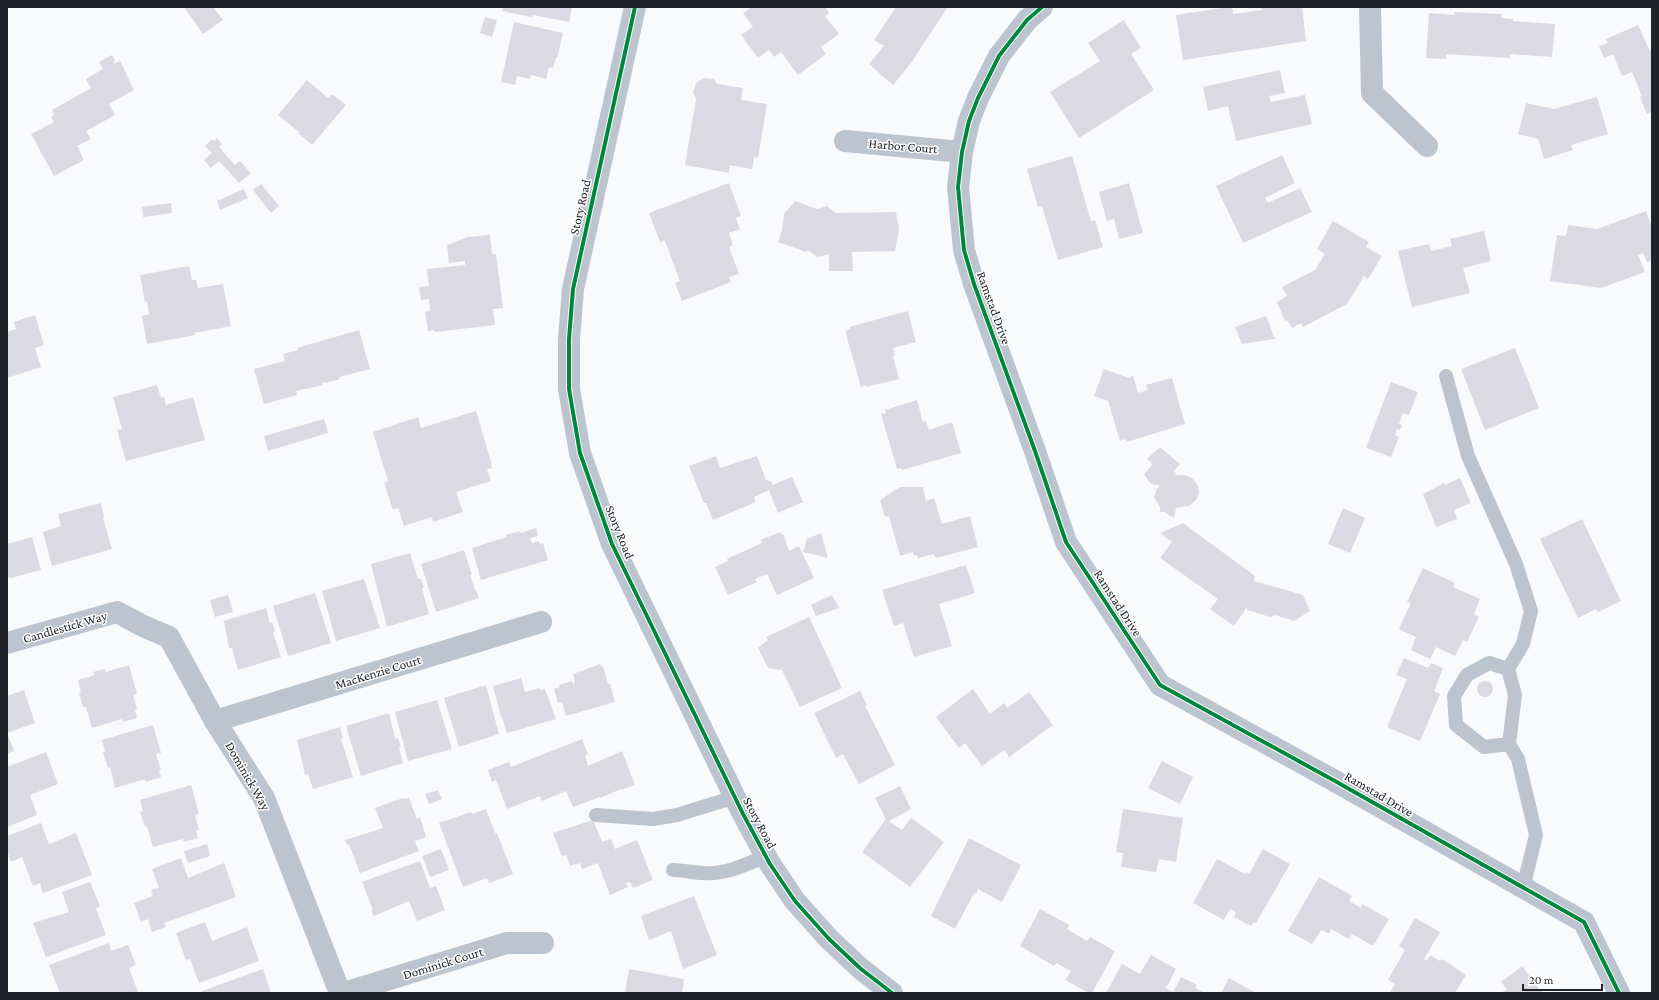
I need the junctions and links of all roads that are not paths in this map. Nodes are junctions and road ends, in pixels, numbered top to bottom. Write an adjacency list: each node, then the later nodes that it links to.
1 (635, 7): 14 (street, Story Road)
2 (1042, 7): 6 (street, Ramstad Drive)
3 (1370, 7): 5 (street)
4 (845, 141): 6 (street, Harbor Court)
5 (1427, 146)
6 (962, 152): 18 (street, Ramstad Drive)
7 (1446, 376): 11 (lane)
8 (541, 622): 12 (street, MacKenzie Court)
9 (143, 626): 10 (street, Candlestick Way); 12 (street, Dominick Way)
10 (7, 644)
11 (1508, 669): 13 (lane); 13 (lane)
12 (215, 721): 20 (street, Dominick Way)
13 (1509, 744): 18 (lane)
14 (736, 798): 15 (lane); 16 (street, Story Road)
15 (596, 815)
16 (766, 856): 17 (lane); 22 (street, Story Road)
17 (673, 870)
18 (1523, 888): 23 (street, Ramstad Drive)
19 (543, 943): 21 (street, Dominick Court)
20 (340, 993)
21 (344, 993)
22 (892, 993)
23 (1619, 993)

